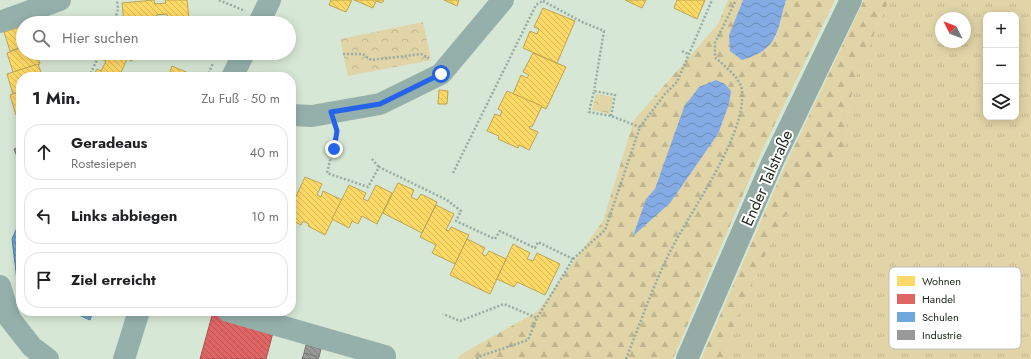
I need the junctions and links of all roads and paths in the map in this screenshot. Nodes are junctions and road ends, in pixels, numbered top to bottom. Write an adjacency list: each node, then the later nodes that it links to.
1 (60, 0): 11 (street)
2 (117, 0): 12 (path)
3 (219, 0): 9 (path)
4 (503, 0): 25 (street)
5 (712, 0): 16 (path)
6 (736, 0): 42 (path)
7 (851, 0): 43 (main road, Ender Talstraße)
8 (544, 1): 24 (path); 31 (path)
9 (264, 14)
10 (16, 16): 13 (street)
11 (16, 16)
12 (116, 16)
13 (0, 22)
14 (682, 51): 16 (path)
15 (343, 54): 19 (path)
16 (688, 54): 28 (path)
17 (97, 60): 21 (path)
18 (240, 60): 23 (street)
19 (430, 60)
20 (213, 63): 22 (path)
21 (91, 72)
22 (209, 72)
23 (234, 72)
24 (594, 91): 27 (path); 27 (path)
25 (331, 112): 26 (street); 30 (path)
26 (296, 115)
27 (611, 116): 28 (path)
28 (640, 126): 32 (path)
29 (372, 159): 30 (path)
30 (379, 167): 32 (path)
31 (453, 173)
32 (573, 259): 37 (path)
33 (0, 286): 39 (street)
34 (443, 314): 37 (path)
35 (137, 316): 40 (street)
36 (245, 316): 38 (street)
37 (537, 318): 41 (path)
38 (385, 356)
39 (48, 359)
40 (124, 359)
41 (478, 359)
42 (626, 359)
43 (687, 359)

